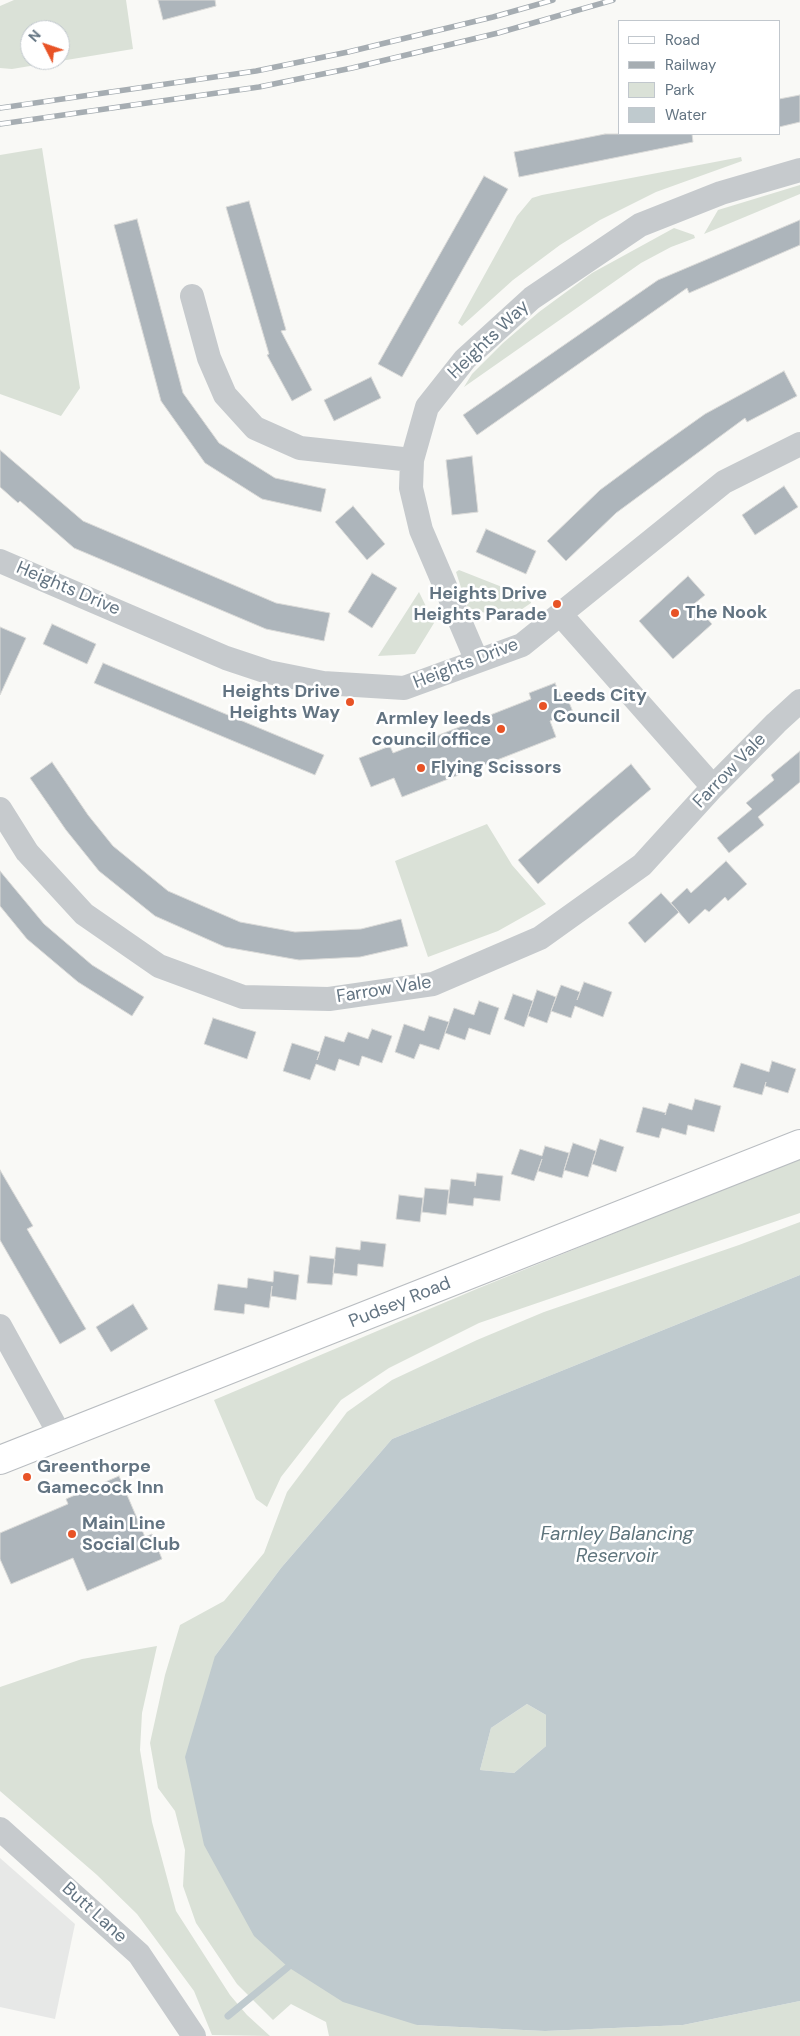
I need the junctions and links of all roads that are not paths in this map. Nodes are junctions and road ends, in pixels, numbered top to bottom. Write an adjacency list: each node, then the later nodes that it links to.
1 (800, 170): 4 (street, Heights Way)
2 (192, 296): 4 (street)
3 (800, 444): 6 (street, Heights Drive)
4 (412, 460): 7 (street, Heights Way)
5 (0, 560): 7 (street, Heights Drive)
6 (561, 615): 7 (street, Heights Drive); 9 (street)
7 (477, 661)
8 (800, 701): 9 (street, Farrow Vale)
9 (713, 787): 10 (street, Farrow Vale)
10 (0, 809)
11 (800, 1144): 13 (main road, Pudsey Road)
12 (0, 1326): 13 (street)
13 (60, 1435): 14 (main road, Pudsey Road)
14 (0, 1460)
15 (0, 1829): 16 (street, Butt Lane)
16 (174, 2007): 17 (street, Butt Lane); 18 (street, Butt Lane)
17 (179, 2036)
18 (194, 2036)

